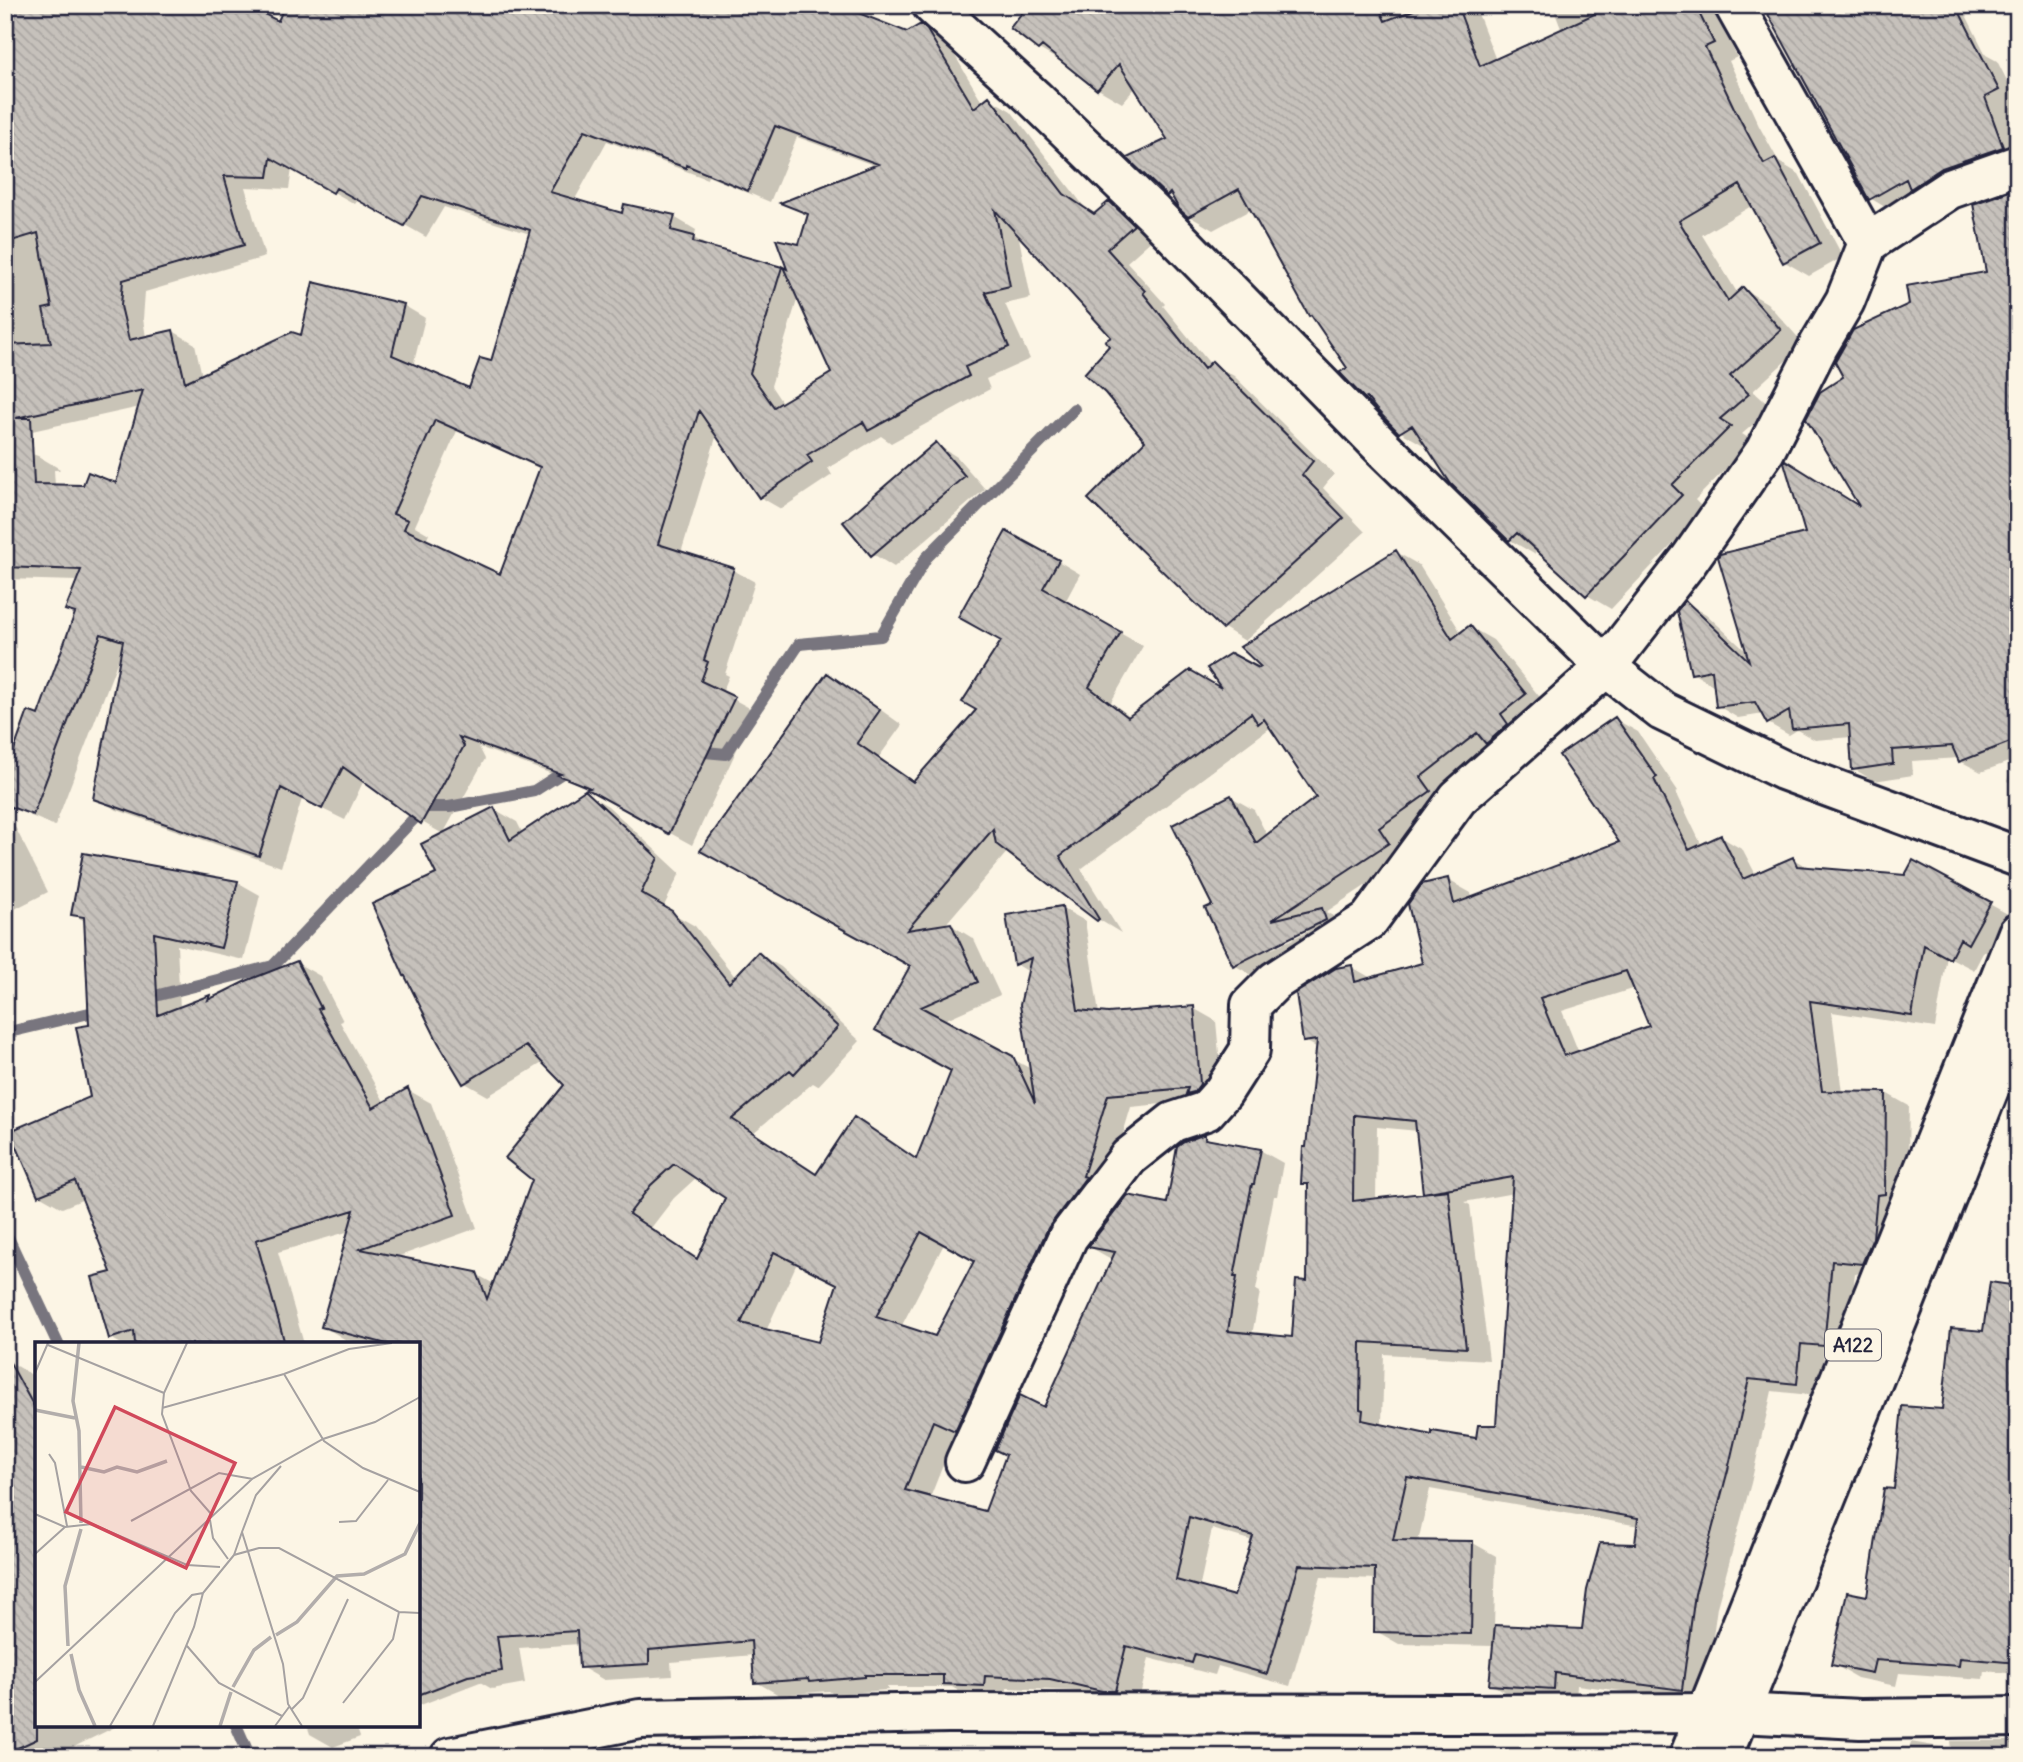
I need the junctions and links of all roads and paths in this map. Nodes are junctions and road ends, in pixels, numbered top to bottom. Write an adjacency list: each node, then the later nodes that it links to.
1 (932, 5): 5 (main road)
2 (1734, 5): 4 (main road)
3 (2018, 166): 4 (main road)
4 (1868, 243): 5 (main road)
5 (1606, 667): 6 (main road); 9 (main road)
6 (2018, 857)
7 (2018, 933): 10 (main road, A122)
8 (2018, 1016): 10 (main road, A122)
9 (965, 1462)
10 (1723, 1713): 11 (main road); 12 (main road); 13 (main road, A122); 14 (main road, A122)
11 (2018, 1717)
12 (450, 1757)
13 (1689, 1757)
14 (1722, 1757)

